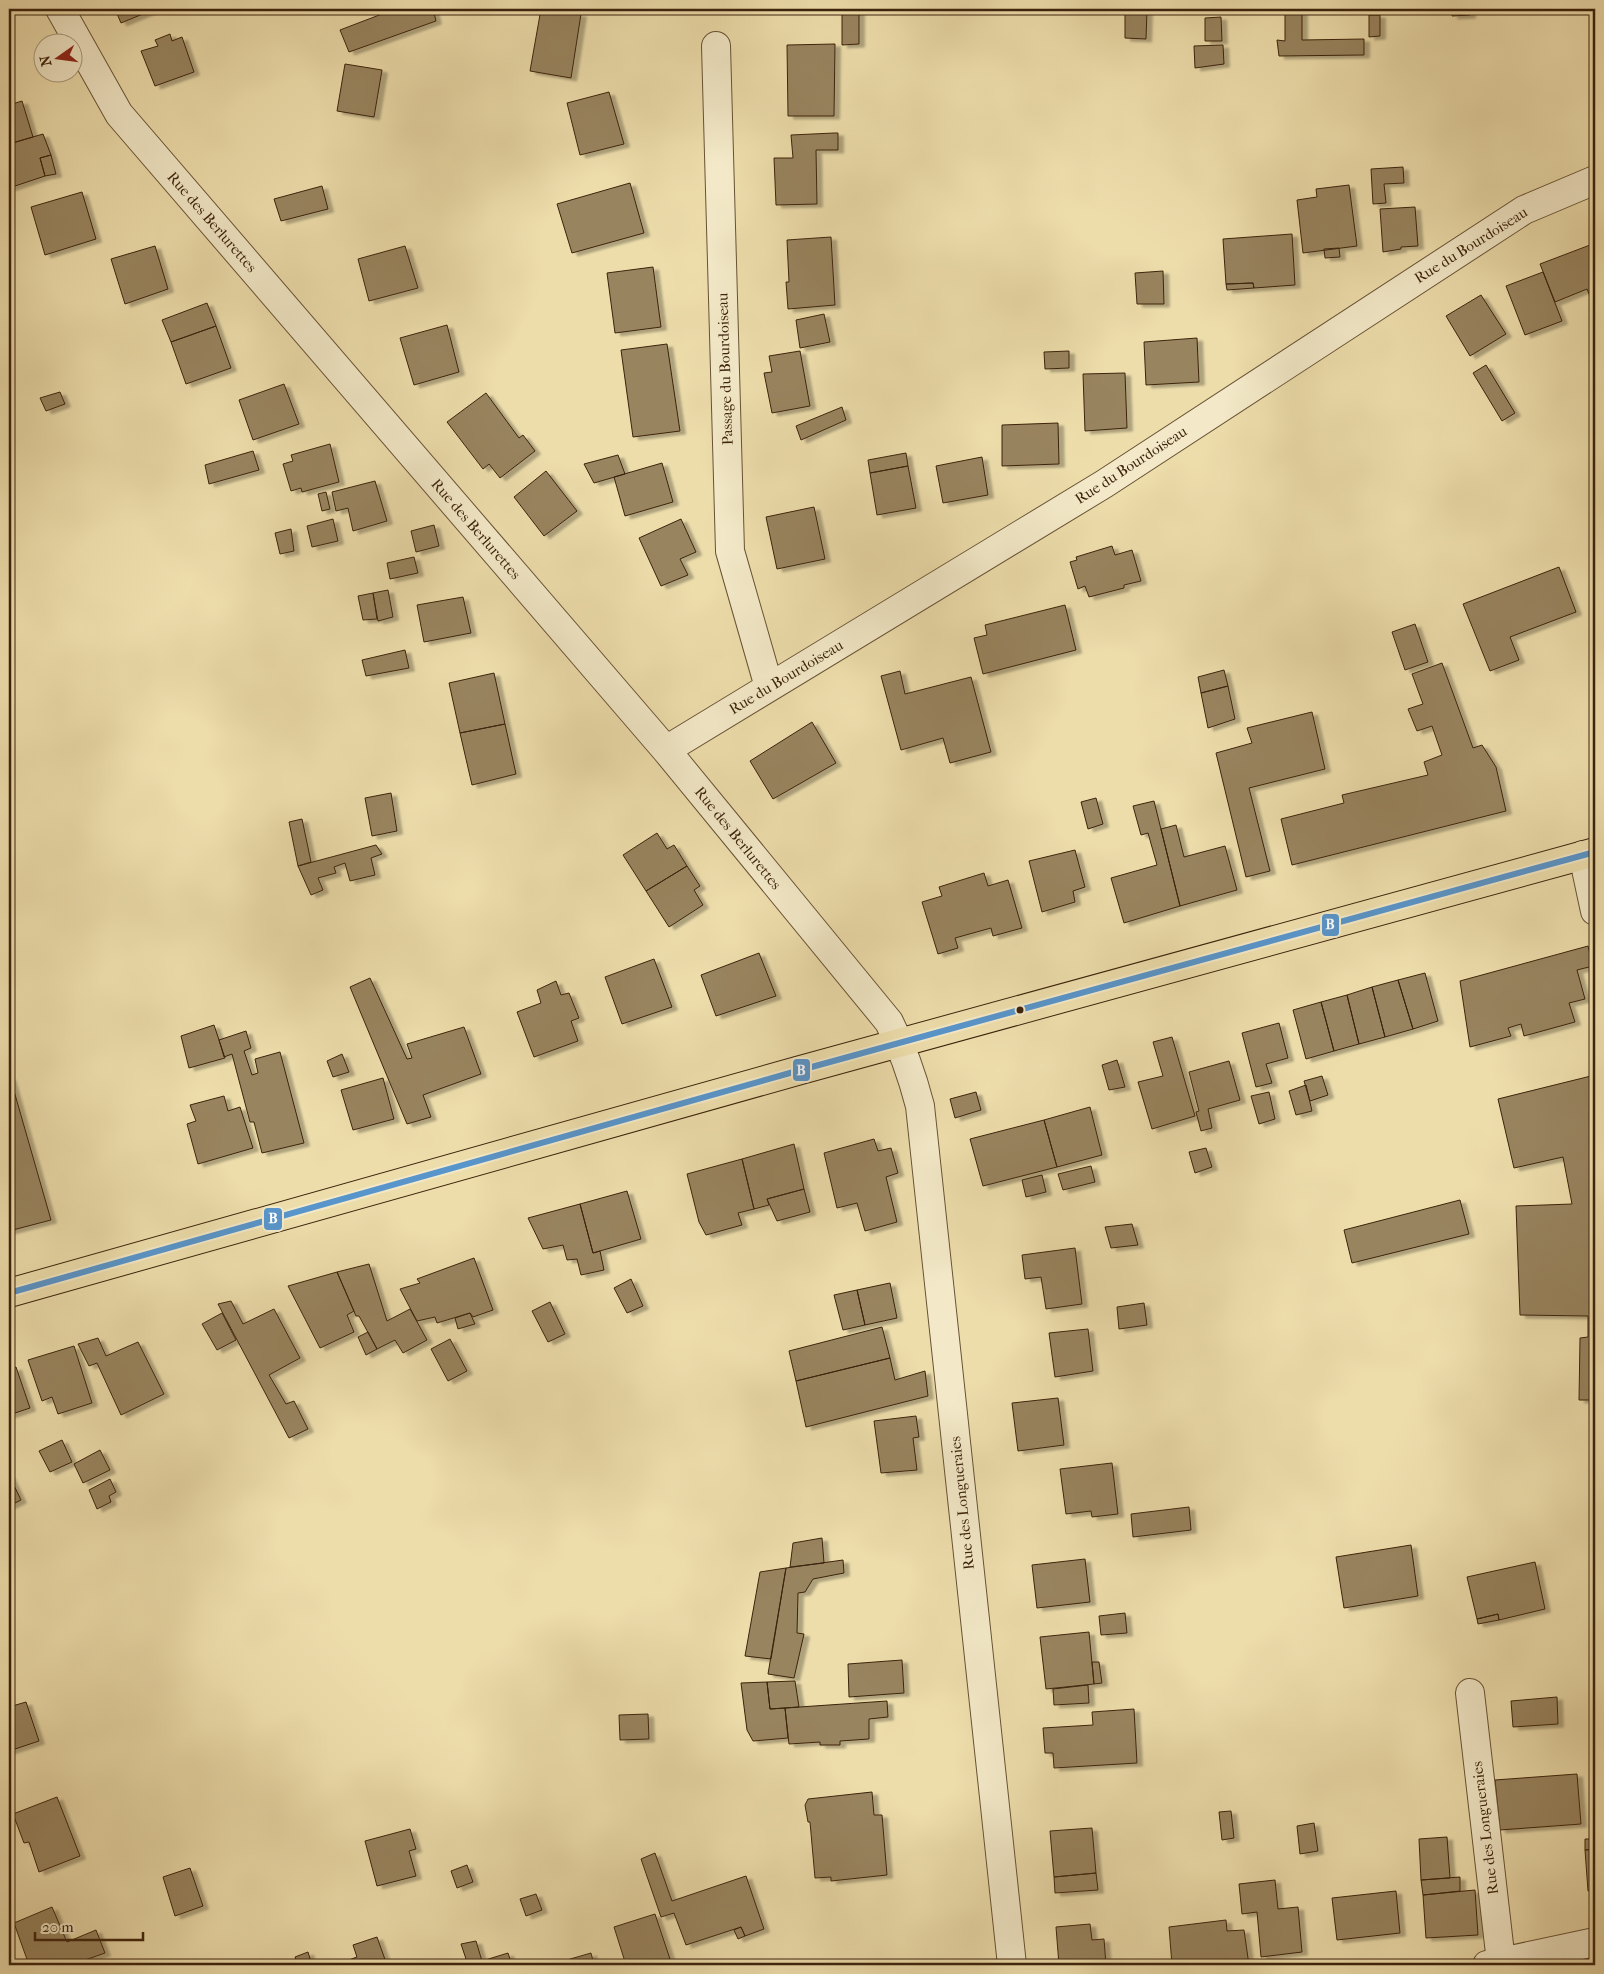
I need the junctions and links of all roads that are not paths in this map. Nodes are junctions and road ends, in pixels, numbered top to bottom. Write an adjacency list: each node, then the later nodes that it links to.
1 (60, 9): 5 (street, Rue des Berlurettes)
2 (716, 46): 4 (street, Passage du Bourdoiseau)
3 (1595, 180): 4 (street, Rue du Bourdoiseau)
4 (769, 687): 5 (street, Rue du Bourdoiseau)
5 (666, 750): 8 (street, Rue des Berlurettes)
6 (1589, 854): 7 (street); 8 (main road)
7 (1595, 911)
8 (900, 1044): 9 (main road); 13 (street, Rue des Longueraies)
9 (9, 1293)
10 (1470, 1693): 12 (street, Rue des Longueraies)
11 (1595, 1942): 12 (street, Rue des Longueraies)
12 (1494, 1964)
13 (1012, 1965)

